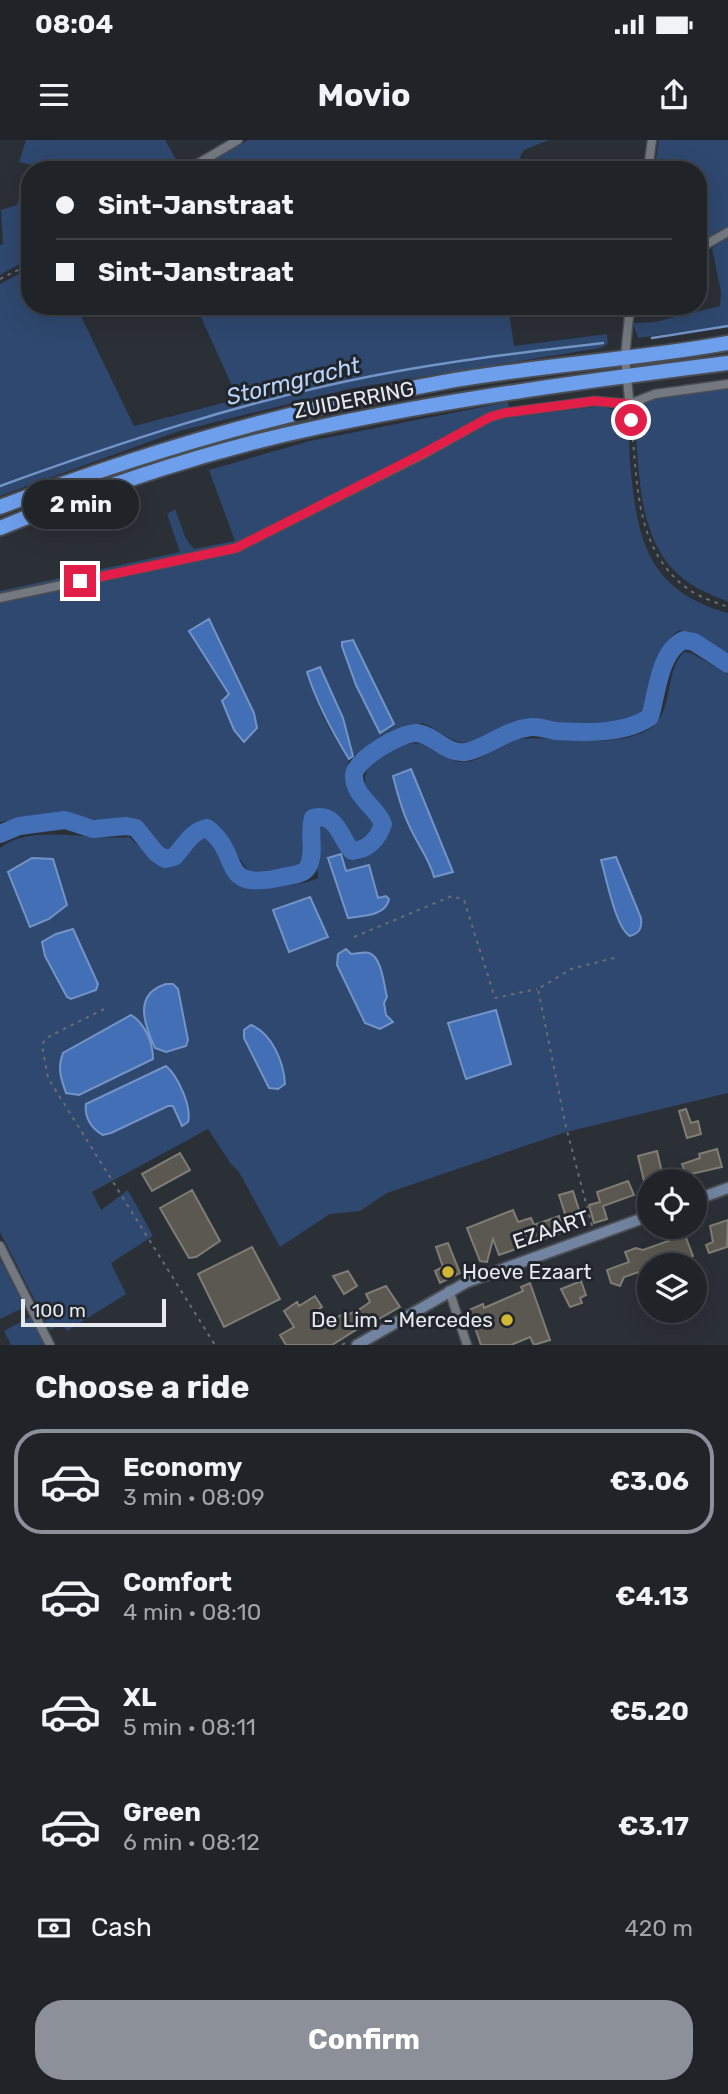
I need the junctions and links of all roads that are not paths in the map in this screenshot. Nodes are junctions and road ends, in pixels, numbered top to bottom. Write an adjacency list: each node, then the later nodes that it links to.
1 (239, 140): 3 (street)
2 (652, 140): 4 (street)
3 (203, 161)
4 (649, 161)
5 (728, 232): 6 (street)
6 (707, 244)
7 (629, 315): 9 (street)
8 (728, 343): 9 (highway, ZUIDERRING)
9 (625, 357): 11 (street); 15 (highway, ZUIDERRING)
10 (728, 363): 11 (highway, ZUIDERRING)
11 (626, 376): 13 (street); 16 (highway, ZUIDERRING)
12 (728, 384): 13 (street)
13 (629, 404): 14 (street); 17 (street)
14 (631, 420)
15 (0, 507)
16 (0, 528)
17 (0, 598)
18 (728, 1188): 19 (main road)
19 (707, 1196)
20 (637, 1220): 22 (main road, EZAART)
21 (0, 1246): 23 (street)
22 (449, 1290): 24 (main road, EZAART); 25 (street)
23 (50, 1345)
24 (357, 1345)
25 (467, 1345)

